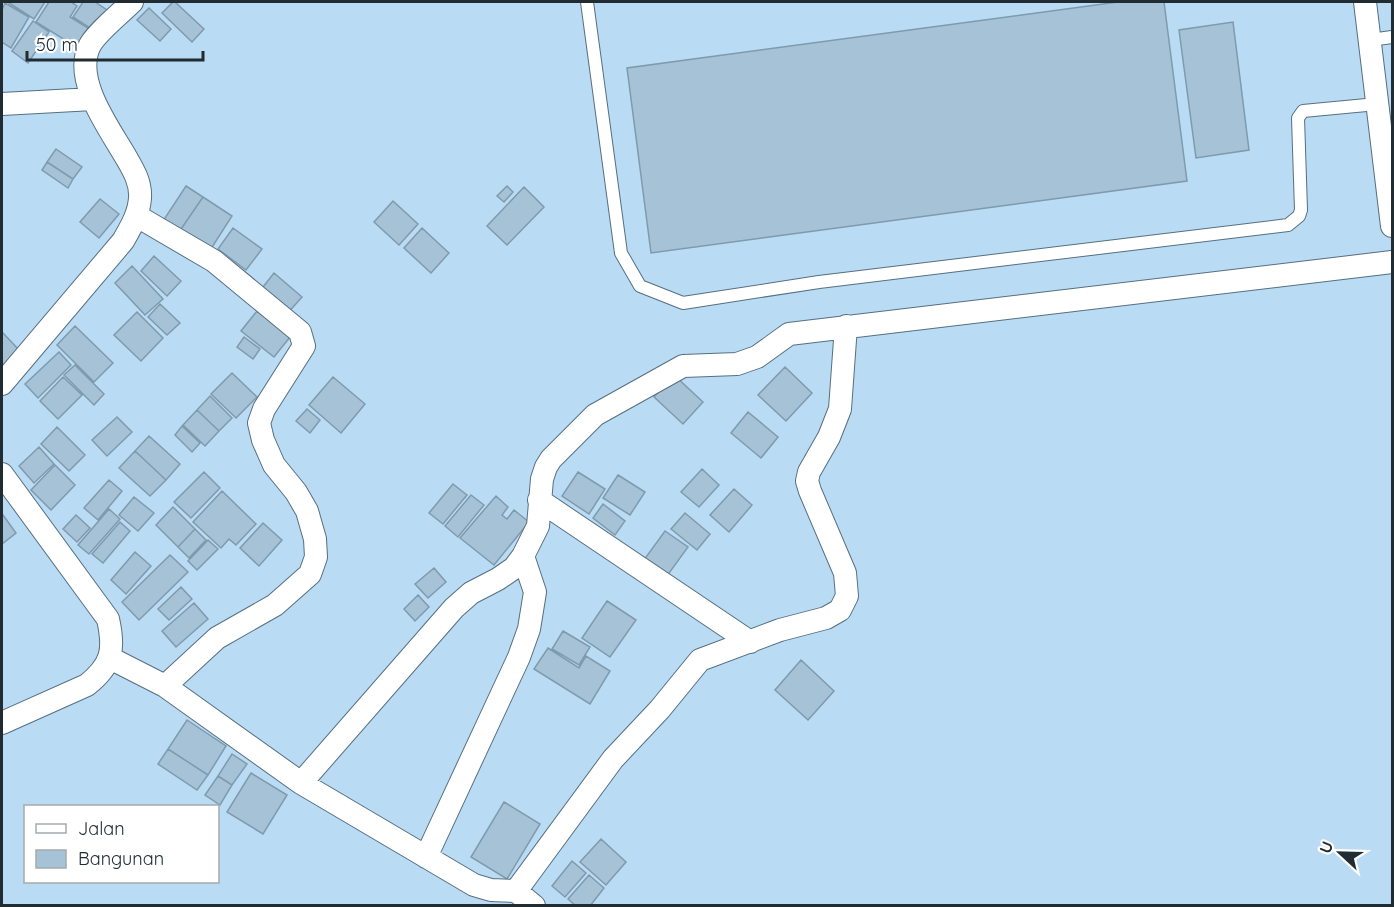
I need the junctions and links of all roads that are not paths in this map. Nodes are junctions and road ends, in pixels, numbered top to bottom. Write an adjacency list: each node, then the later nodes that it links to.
1 (132, 2): 6 (street)
2 (587, 2): 8 (lane)
3 (1365, 2): 5 (street)
4 (1392, 37): 5 (lane)
5 (1370, 40): 8 (street)
6 (93, 99): 7 (street); 9 (street)
7 (2, 104)
8 (1377, 104): 10 (street)
9 (137, 216): 13 (street); 19 (street)
10 (1392, 226)
11 (1392, 262): 12 (street)
12 (846, 326): 15 (street); 17 (street)
13 (2, 384)
14 (2, 474): 18 (street)
15 (539, 500): 16 (street); 17 (street)
16 (523, 556): 21 (street); 22 (street)
17 (750, 642): 23 (street)
18 (110, 657): 19 (street); 20 (street)
19 (165, 686): 21 (street)
20 (2, 723)
21 (302, 783): 22 (street)
22 (426, 857): 23 (street)
23 (516, 891): 24 (street)
24 (534, 906)

